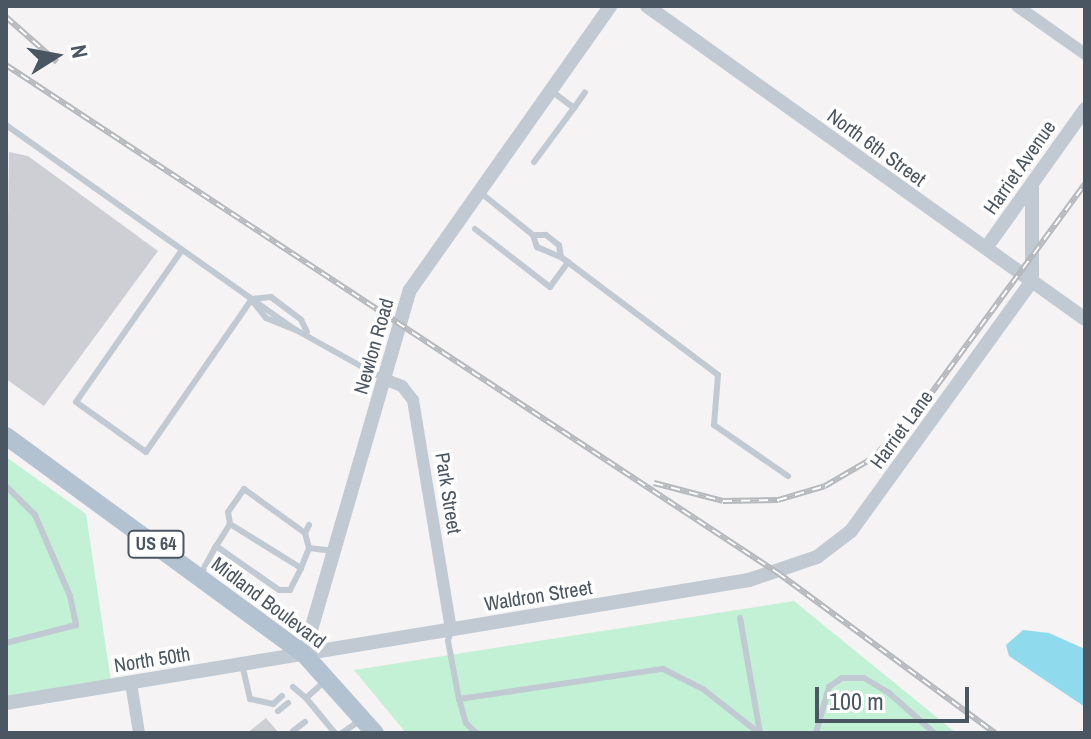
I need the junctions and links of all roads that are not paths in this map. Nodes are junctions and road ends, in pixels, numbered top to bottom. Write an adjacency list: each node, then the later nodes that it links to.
1 (610, 6): 5 (street, Newlon Road)
2 (647, 6): 15 (street, North 6th Street)
3 (1017, 6): 4 (street)
4 (1085, 54)
5 (550, 90): 7 (lane); 12 (street, Newlon Road)
6 (585, 92): 7 (lane)
7 (574, 108): 10 (lane)
8 (1085, 109): 11 (street, Harriet Avenue)
9 (6, 125): 16 (lane)
10 (534, 162)
11 (1032, 184): 15 (street, Harriet Avenue); 19 (street)
12 (478, 191): 14 (lane); 23 (street, Newlon Road)
13 (475, 229): 18 (lane)
14 (533, 235): 17 (lane); 17 (lane)
15 (986, 248): 19 (street, North 6th Street)
16 (182, 250): 20 (lane); 20 (lane)
17 (561, 257): 18 (lane)
18 (568, 262): 25 (lane)
19 (1032, 281): 21 (street, North 6th Street); 34 (street, Harriet Lane)
20 (252, 299): 22 (lane); 22 (lane)
21 (1085, 319)
22 (307, 332): 23 (lane)
23 (384, 379): 32 (street, Newlon Road); 37 (street, Park Street)
24 (7, 440): 35 (main road, Midland Boulevard / US 64)
25 (788, 476)
26 (6, 486): 38 (lane)
27 (230, 524): 29 (lane); 30 (lane); 33 (lane)
28 (309, 525): 29 (lane)
29 (305, 533): 31 (lane)
30 (216, 546): 33 (lane); 35 (lane)
31 (309, 548): 32 (lane); 33 (lane)
32 (336, 552): 39 (street, Newlon Road)
33 (301, 568)
34 (778, 573): 37 (street, Waldron Street)
35 (200, 577): 39 (main road, Midland Boulevard / US 64)
36 (740, 618): 58 (lane)
37 (451, 629): 39 (street, Waldron Street); 46 (lane)
38 (6, 643)
39 (304, 654): 40 (street, North 50th); 41 (main road, Midland Boulevard / US 64)
40 (242, 664): 42 (street, North 50th); 49 (lane)
41 (328, 678): 45 (lane); 50 (main road, Midland Boulevard / US 64)
42 (131, 683): 47 (street, North 50th); 53 (street)
43 (293, 687): 45 (lane)
44 (282, 696): 49 (lane)
45 (305, 698): 54 (lane)
46 (459, 699): 57 (lane); 58 (lane)
47 (6, 703)
48 (288, 703): 49 (lane)
49 (273, 704)
50 (362, 718): 55 (lane); 56 (main road, Midland Boulevard / US 64)
51 (305, 722): 52 (lane)
52 (293, 731)
53 (139, 733)
54 (335, 733)
55 (342, 733)
56 (375, 733)
57 (476, 733)
58 (760, 733)
59 (816, 733): 60 (lane)
60 (934, 733)

